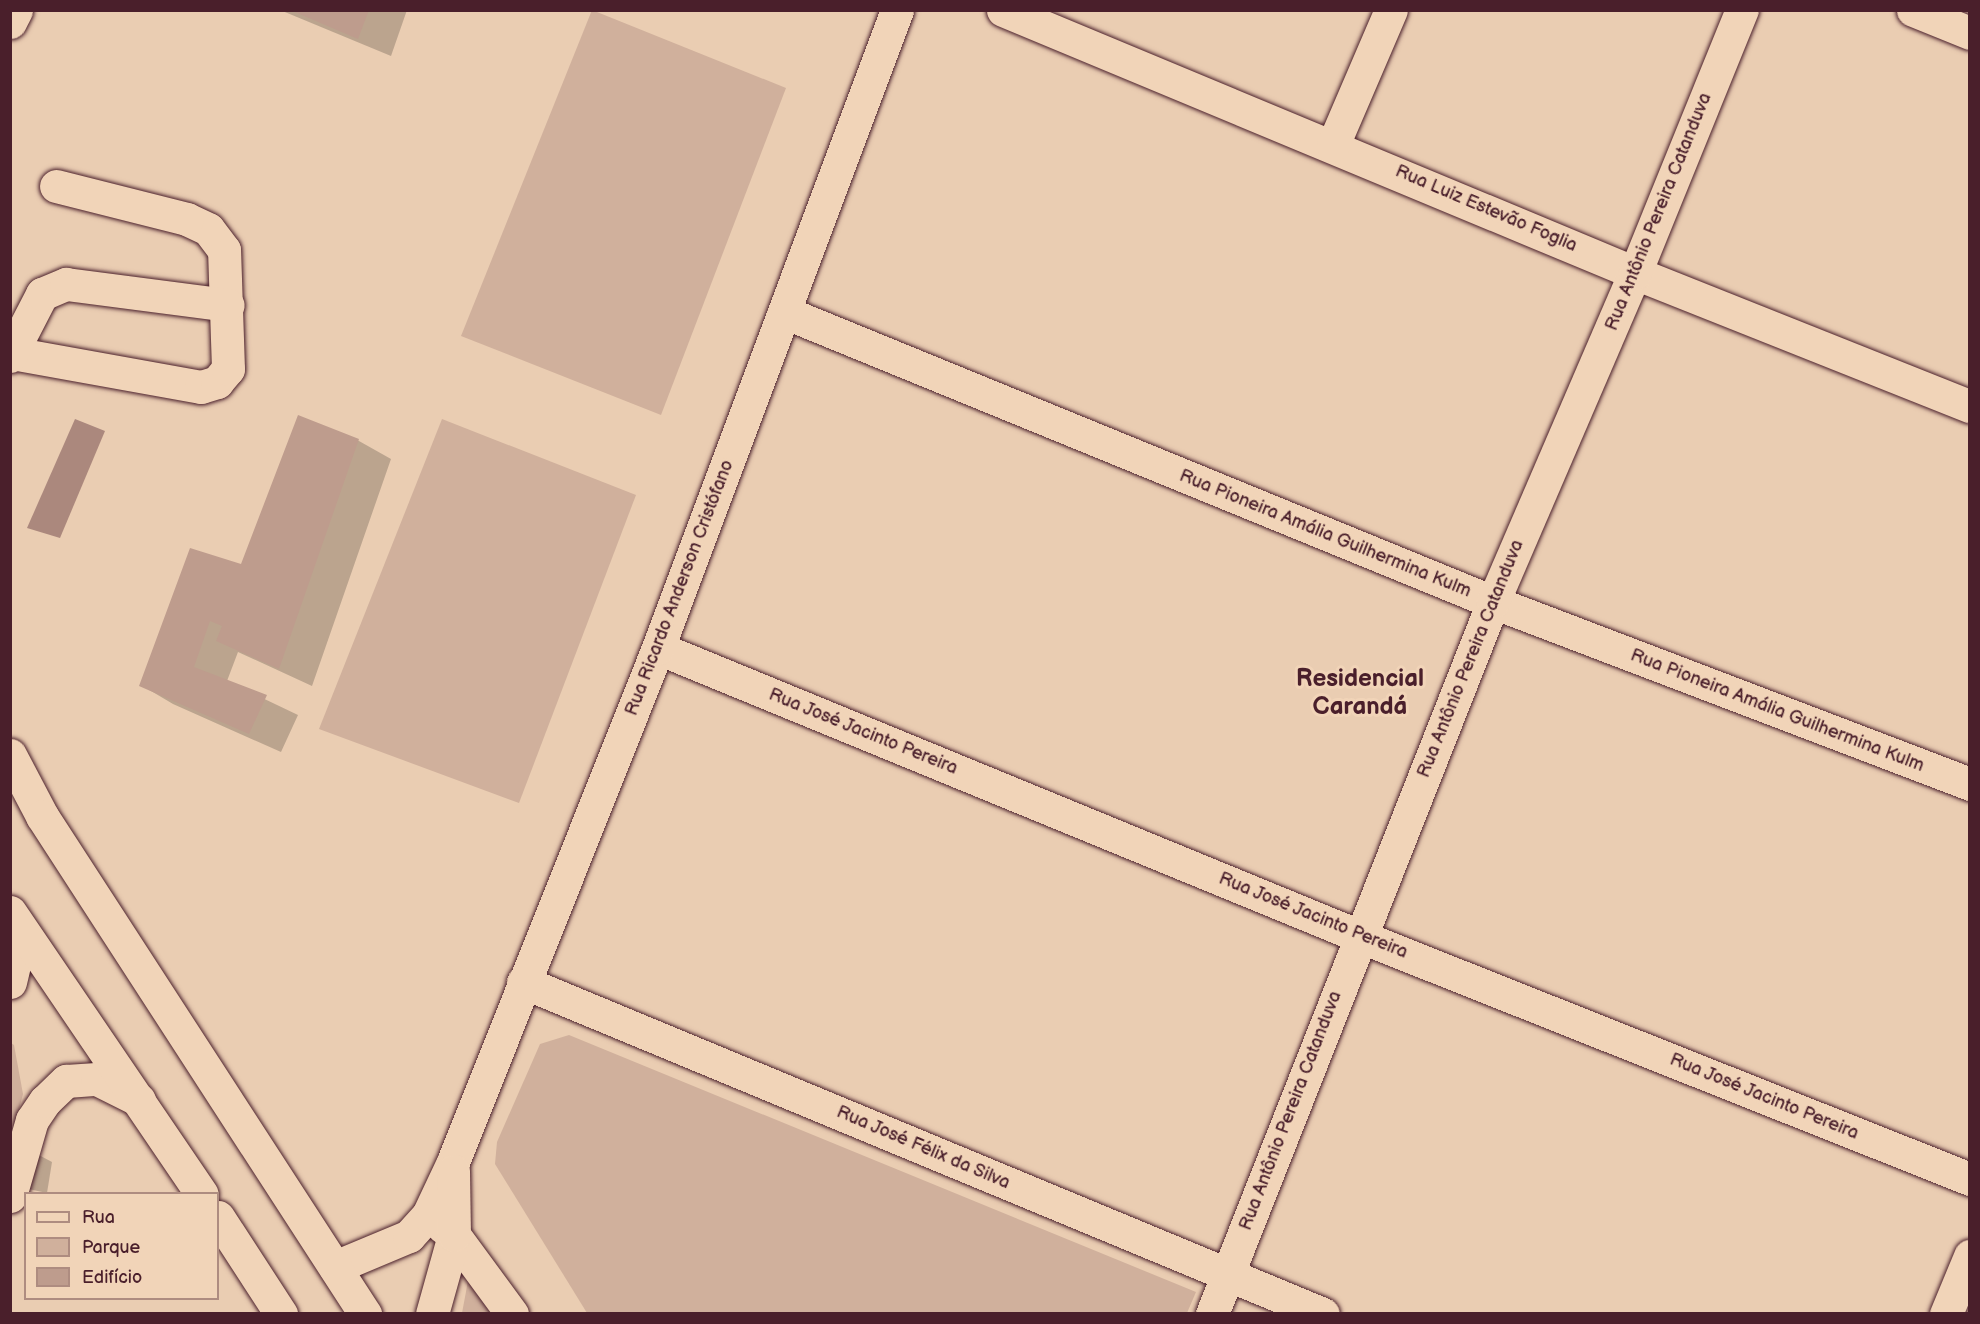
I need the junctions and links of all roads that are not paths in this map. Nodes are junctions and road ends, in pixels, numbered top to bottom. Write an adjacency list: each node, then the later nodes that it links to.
1 (16, 10): 7 (street)
2 (897, 10): 13 (street, Rua Ricardo Anderson Cristófano)
3 (1003, 10): 9 (street, Rua Luiz Estevão Foglia)
4 (1391, 10): 9 (street)
5 (1742, 10): 11 (street, Rua Antônio Pereira Catanduva)
6 (1913, 10): 8 (street)
7 (10, 22)
8 (1970, 33)
9 (1333, 145): 11 (street, Rua Luiz Estevão Foglia)
10 (57, 186): 12 (street)
11 (1635, 273): 15 (street, Rua Luiz Estevão Foglia); 16 (street, Rua Antônio Pereira Catanduva)
12 (228, 305): 14 (street); 14 (street)
13 (784, 312): 16 (street, Rua Pioneira Amália Guilhermina Kulm); 17 (street, Rua Ricardo Anderson Cristófano)
14 (11, 354)
15 (1970, 406)
16 (1493, 602): 19 (street, Rua Pioneira Amália Guilhermina Kulm); 21 (street, Rua Antônio Pereira Catanduva)
17 (658, 648): 21 (street, Rua José Jacinto Pereira); 23 (street, Rua Ricardo Anderson Cristófano)
18 (10, 754): 33 (street)
19 (1970, 784)
20 (16, 921): 22 (street); 24 (street)
21 (1359, 936): 26 (street, Rua José Jacinto Pereira); 34 (street, Rua Antônio Pereira Catanduva)
22 (10, 982)
23 (523, 982): 25 (street, Rua Ricardo Anderson Cristófano); 34 (street, Rua José Félix da Silva)
24 (140, 1100): 27 (street); 28 (street)
25 (453, 1162): 29 (street, Rua Ricardo Anderson Cristófano); 31 (street)
26 (1970, 1179)
27 (201, 1192)
28 (10, 1196)
29 (428, 1215): 31 (street); 33 (street, Rua Ricardo Anderson Cristófano)
30 (219, 1219): 35 (street)
31 (454, 1235): 37 (street); 38 (street)
32 (1970, 1256): 41 (street)
33 (335, 1267): 36 (street)
34 (1228, 1275): 39 (street, Rua Antônio Pereira Catanduva); 40 (street, Rua José Félix da Silva)
35 (281, 1314)
36 (365, 1314)
37 (432, 1314)
38 (512, 1314)
39 (1212, 1314)
40 (1323, 1314)
41 (1946, 1314)

